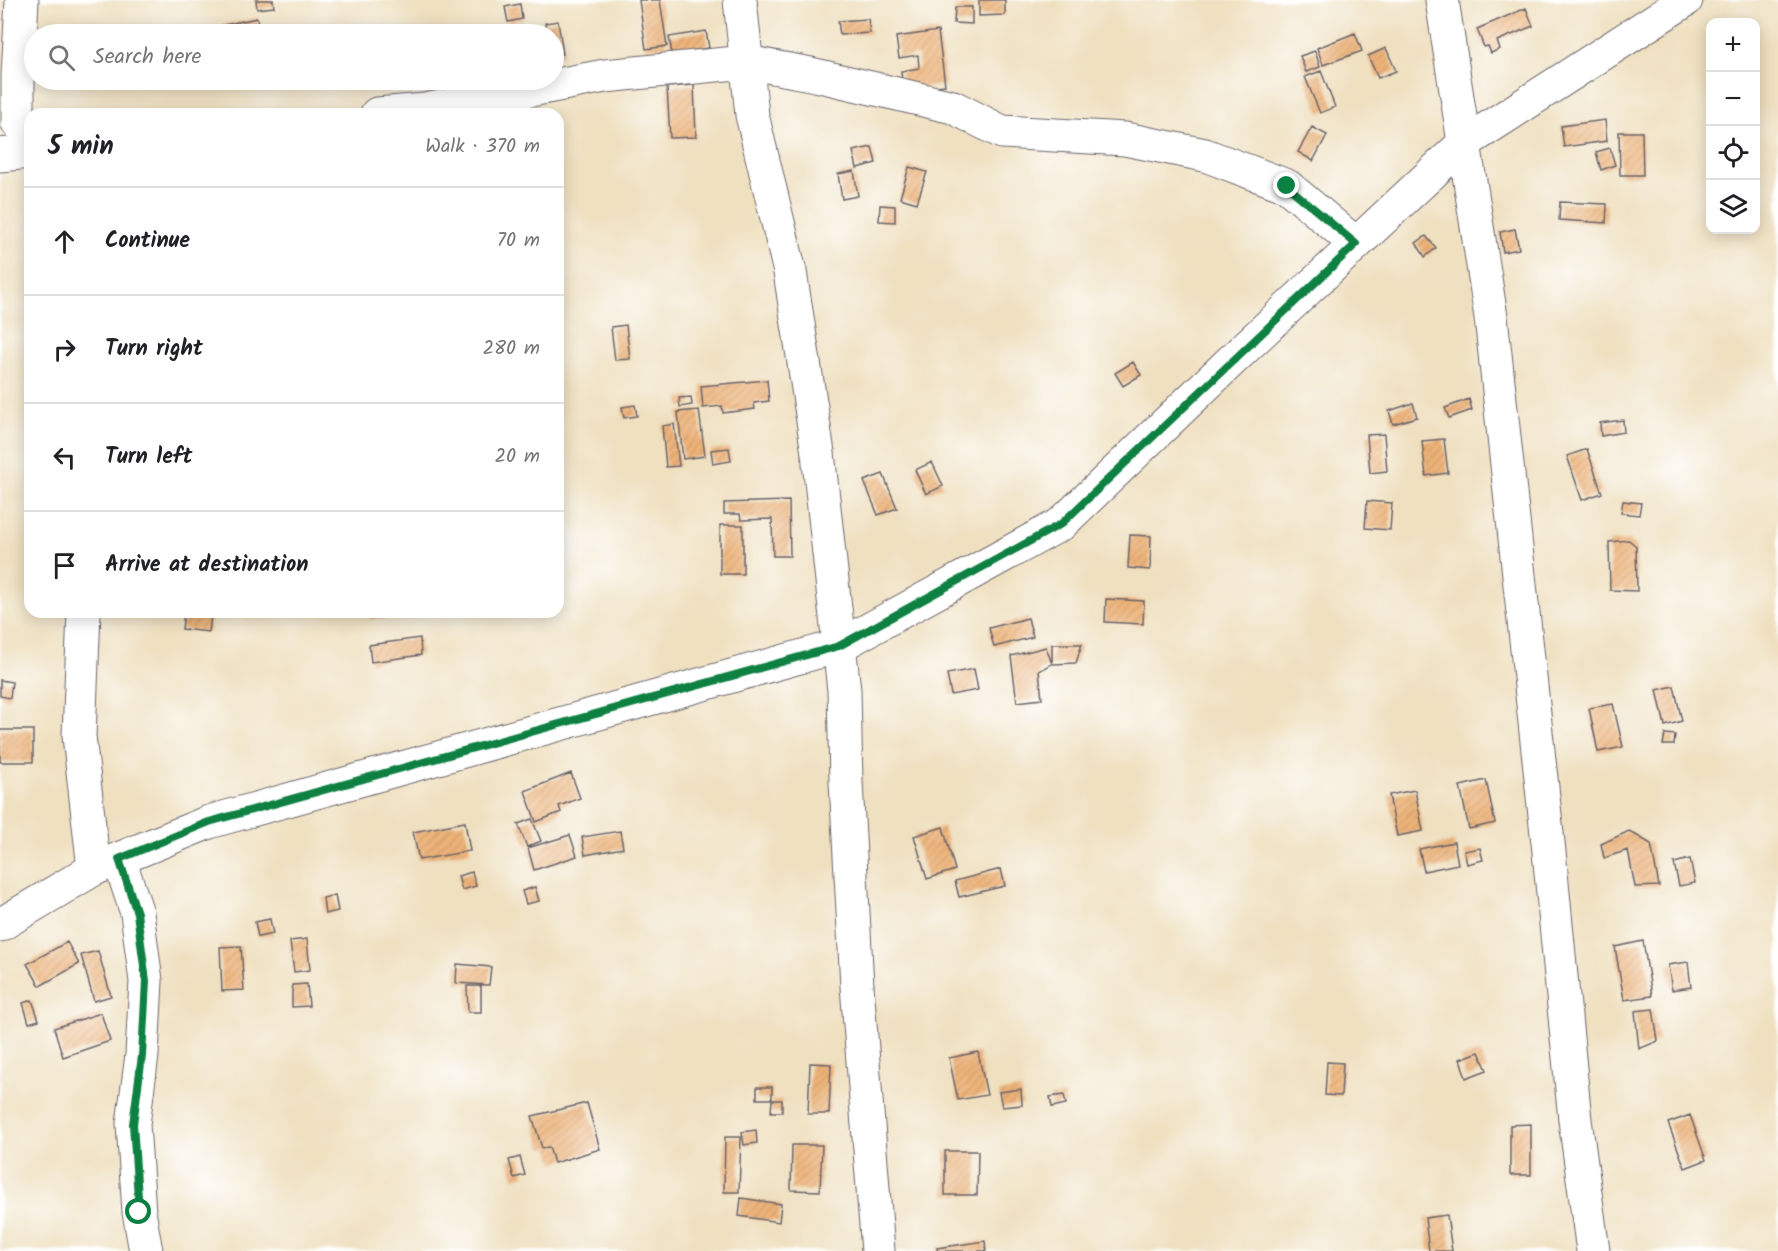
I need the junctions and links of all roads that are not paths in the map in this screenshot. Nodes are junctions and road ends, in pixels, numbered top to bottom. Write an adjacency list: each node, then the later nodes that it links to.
1 (22, 0): 9 (street)
2 (740, 0): 5 (street)
3 (1442, 0): 10 (street)
4 (1686, 0): 10 (street)
5 (746, 62): 6 (street); 13 (street); 15 (street)
6 (564, 84)
7 (531, 90): 8 (street)
8 (436, 108)
9 (24, 130)
10 (1463, 144): 13 (street); 20 (street)
11 (24, 153): 12 (street)
12 (0, 155)
13 (1356, 244): 15 (street)
14 (84, 618): 16 (street)
15 (839, 646): 16 (street); 19 (street)
16 (106, 864): 17 (street); 18 (street)
17 (0, 925)
18 (146, 1251)
19 (878, 1251)
20 (1593, 1251)

